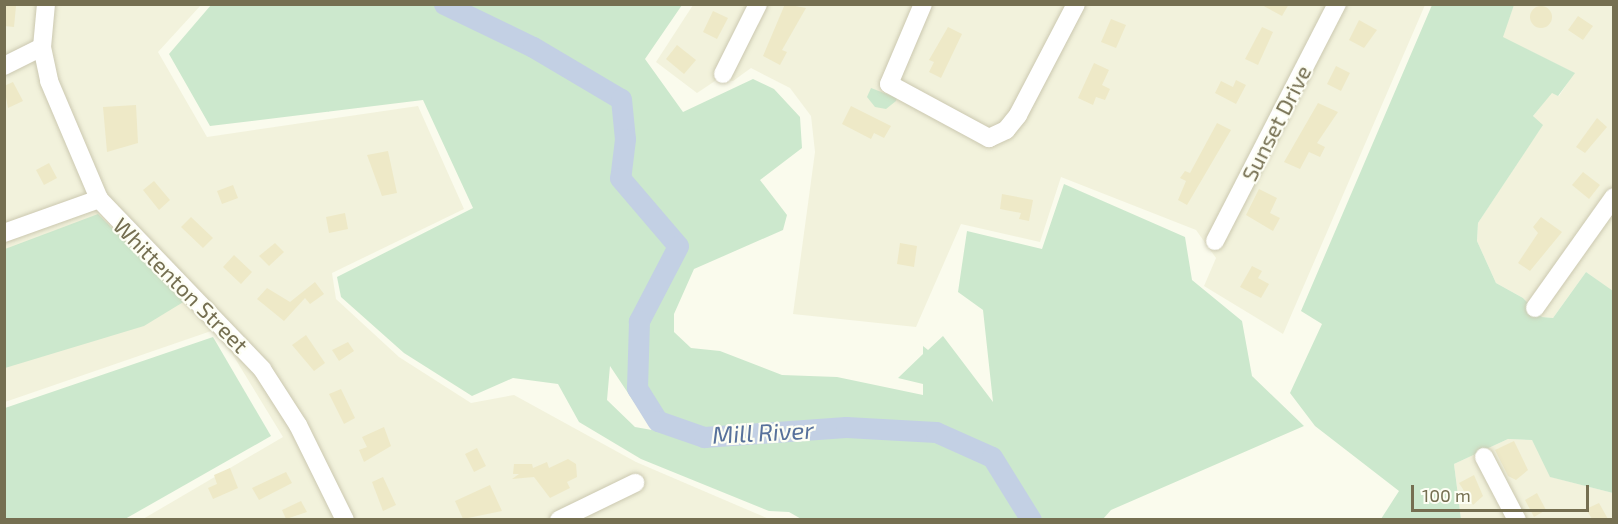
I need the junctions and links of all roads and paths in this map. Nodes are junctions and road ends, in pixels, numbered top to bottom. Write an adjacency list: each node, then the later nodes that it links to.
1 (46, 4): 6 (street, Whittenton Street)
2 (758, 4): 8 (street)
3 (923, 4): 4 (street)
4 (1076, 4)
5 (1337, 4): 12 (street, Sunset Drive)
6 (42, 47): 7 (street); 10 (street, Whittenton Street)
7 (4, 66)
8 (723, 74)
9 (1614, 197): 13 (street)
10 (99, 199): 11 (street); 16 (street, Whittenton Street)
11 (4, 233)
12 (1215, 242)
13 (1534, 308)
14 (1484, 457): 18 (street)
15 (635, 483): 17 (street)
16 (345, 519)
17 (559, 519)
18 (1516, 519)

